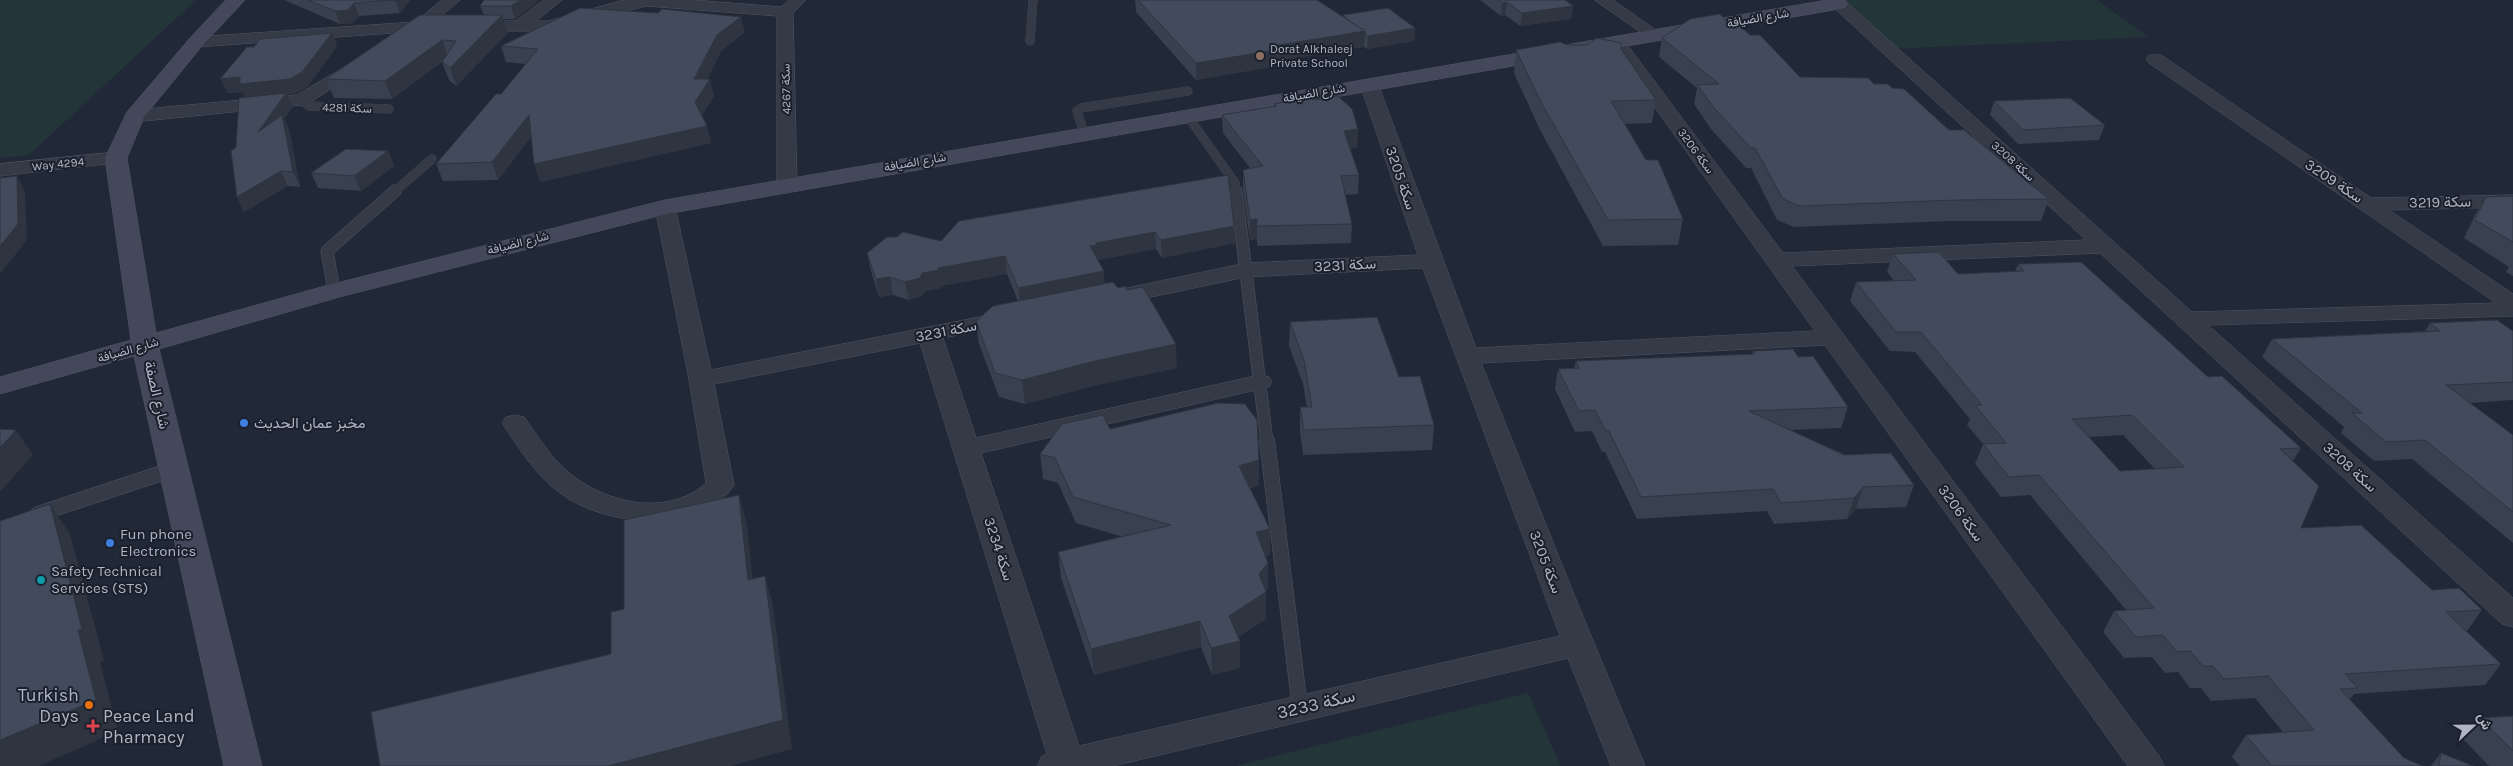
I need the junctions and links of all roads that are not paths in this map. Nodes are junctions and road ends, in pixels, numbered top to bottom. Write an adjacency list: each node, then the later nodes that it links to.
1 (236, 0): 13 (street)
2 (452, 0): 9 (street)
3 (554, 0): 10 (street)
4 (1033, 0): 12 (lane)
5 (1603, 0): 11 (street)
6 (647, 1): 8 (street); 10 (street)
7 (1837, 2): 11 (street, شارع الضيافة); 32 (street, سكة 3208)
8 (791, 6): 28 (street, سكة 4267)
9 (423, 25): 10 (street); 13 (street); 15 (street)
10 (519, 26)
11 (1655, 35): 14 (street, شارع الضيافة)
12 (1030, 41)
13 (196, 42): 23 (street)
14 (1616, 42): 18 (street, شارع الضيافة); 33 (street, سكة 3206)
15 (391, 45)
16 (374, 55): 20 (street, سكة 4281)
17 (2155, 59): 30 (street, سكة 3209)
18 (1369, 84): 22 (street, شارع الضيافة); 34 (street, سكة 3205)
19 (1188, 91): 24 (lane)
20 (301, 100): 21 (lane, سكة 4281); 23 (street)
21 (389, 109)
22 (1187, 115): 24 (street, شارع الضيافة); 35 (lane)
23 (134, 116): 25 (street)
24 (1084, 133): 28 (street, شارع الضيافة)
25 (116, 158): 27 (street, Way 4294); 44 (street, شارع الصفة)
26 (432, 159): 36 (lane)
27 (0, 170)
28 (787, 184): 31 (street, شارع الضيافة)
29 (2513, 201): 30 (street, سكة 3219)
30 (2368, 204): 38 (street, سكة 3209)
31 (665, 207): 36 (street, شارع الضيافة); 46 (street)
32 (2106, 246): 33 (street); 41 (street, سكة 3208)
33 (1776, 260): 43 (street, سكة 3206)
34 (1430, 261): 35 (street, سكة 3231); 45 (street, سكة 3205)
35 (1246, 270): 37 (street, سكة 3231); 47 (lane)
36 (334, 290): 44 (street, شارع الضيافة)
37 (1093, 302)
38 (2513, 304)
39 (2513, 309): 41 (street)
40 (1036, 313): 42 (street, سكة 3231)
41 (2186, 319): 53 (street, سكة 3208)
42 (930, 334): 46 (street, سكة 3231); 50 (street, سكة 3234)
43 (1832, 337): 45 (street); 59 (street, سكة 3206)
44 (146, 344): 48 (street, شارع الضيافة); 51 (street, شارع الصفة)
45 (1466, 356): 54 (street, سكة 3205)
46 (701, 379): 49 (street)
47 (1260, 382): 50 (street); 55 (lane)
48 (0, 386)
49 (515, 423)
50 (967, 448): 56 (street, سكة 3234)
51 (174, 469): 52 (lane); 57 (street, شارع الصفة)
52 (28, 518)
53 (2513, 616)
54 (1577, 644): 55 (street, سكة 3233); 58 (street, سكة 3205)
55 (1300, 708): 56 (street, سكة 3233)
56 (1061, 764)
57 (239, 765)
58 (1628, 766)
59 (2147, 766)

